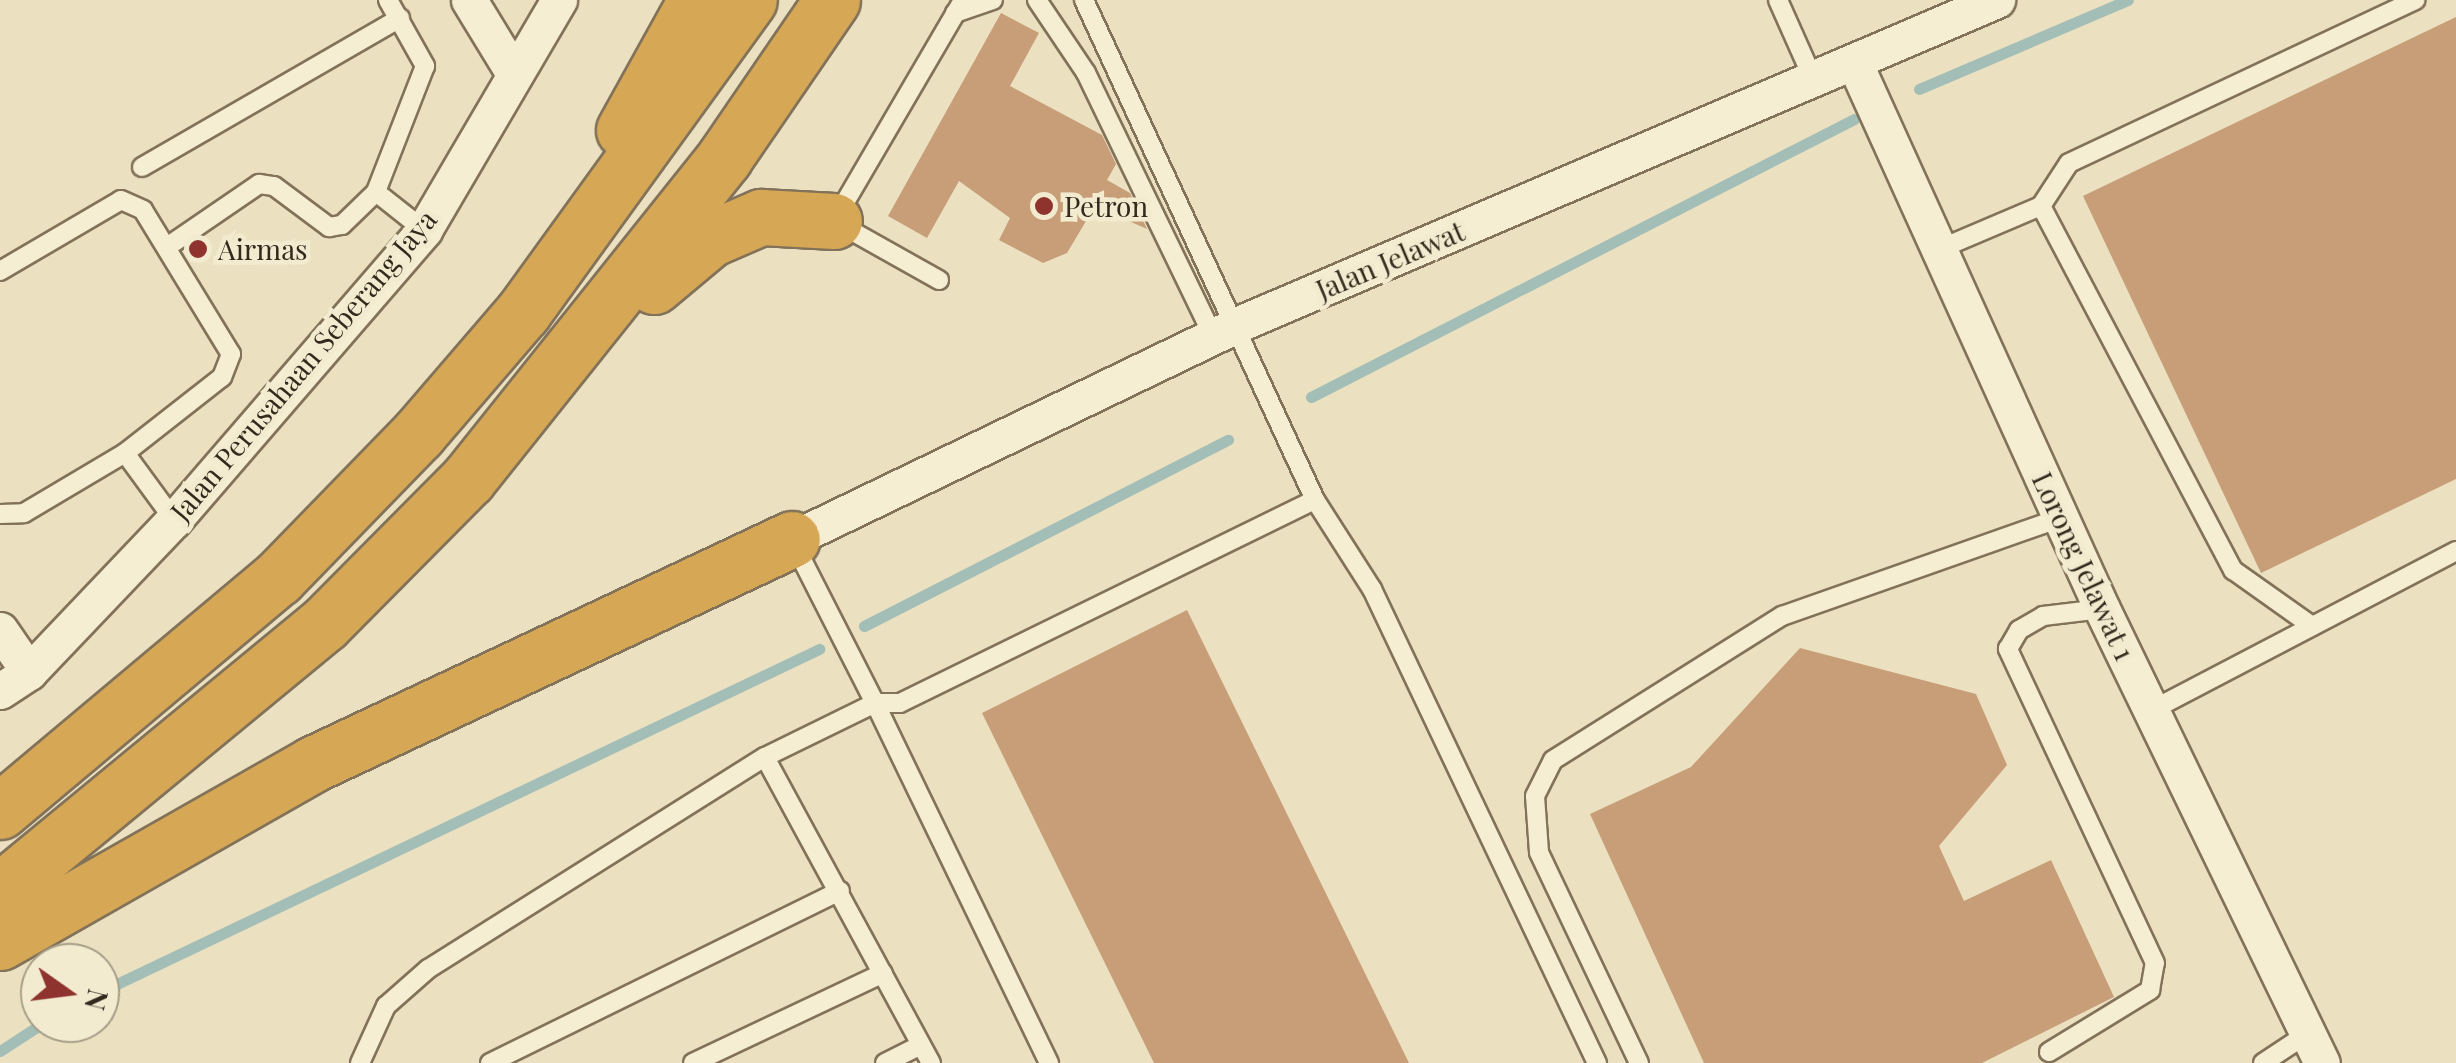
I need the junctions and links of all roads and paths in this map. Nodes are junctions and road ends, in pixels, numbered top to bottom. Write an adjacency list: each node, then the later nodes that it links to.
1 (388, 0): 14 (lane)
2 (469, 0): 16 (street)
3 (560, 0): 16 (street, Jalan Perusahaan Seberang Jaya)
4 (696, 0): 27 (highway)
5 (750, 0): 27 (highway)
6 (832, 0): 29 (highway)
7 (993, 0): 13 (lane)
8 (1037, 0): 28 (lane)
9 (1084, 0): 28 (lane)
10 (1778, 0): 17 (lane)
11 (1998, 0): 15 (street, Jalan Jelawat)
12 (2416, 0): 20 (lane)
13 (959, 6): 21 (lane)
14 (400, 18): 18 (lane); 19 (lane)
15 (1855, 64): 17 (street, Jalan Jelawat); 24 (street, Lorong Jelawat 1)
16 (513, 72): 22 (street, Jalan Perusahaan Seberang Jaya)
17 (1814, 82): 28 (street, Jalan Jelawat)
18 (142, 167)
19 (376, 192): 22 (lane); 23 (lane)
20 (2041, 206): 24 (lane); 38 (lane)
21 (834, 221): 26 (lane); 29 (highway)
22 (424, 230): 34 (street, Jalan Perusahaan Seberang Jaya)
23 (168, 247): 25 (lane); 30 (lane)
24 (1935, 251): 33 (street, Lorong Jelawat 1)
25 (0, 272)
26 (939, 280)
27 (523, 312): 44 (highway)
28 (1223, 331): 31 (lane); 35 (street, Jalan Jelawat)
29 (579, 348): 45 (highway)
30 (125, 452): 32 (lane); 34 (lane)
31 (1315, 500): 41 (lane); 58 (lane)
32 (0, 514)
33 (2062, 518): 37 (street, Lorong Jelawat 1); 59 (lane)
34 (174, 520): 40 (street, Jalan Perusahaan Seberang Jaya)
35 (792, 539): 41 (lane); 47 (highway)
36 (2456, 551): 38 (lane)
37 (2102, 610): 42 (street, Lorong Jelawat 1); 51 (lane)
38 (2312, 626): 42 (lane)
39 (0, 630): 40 (street)
40 (14, 682)
41 (875, 703): 43 (lane); 57 (lane)
42 (2154, 709): 50 (street, Lorong Jelawat 1)
43 (765, 757): 46 (lane); 52 (lane)
44 (0, 811)
45 (0, 891)
46 (840, 891): 48 (lane); 53 (lane)
47 (0, 942)
48 (883, 972): 49 (lane); 54 (lane)
49 (921, 1045): 55 (lane); 56 (lane)
50 (2314, 1048): 60 (lane)
51 (2049, 1052)
52 (360, 1063)
53 (490, 1063)
54 (694, 1063)
55 (885, 1063)
56 (931, 1063)
57 (1049, 1063)
58 (1597, 1063)
59 (1639, 1063)
60 (2263, 1063)

